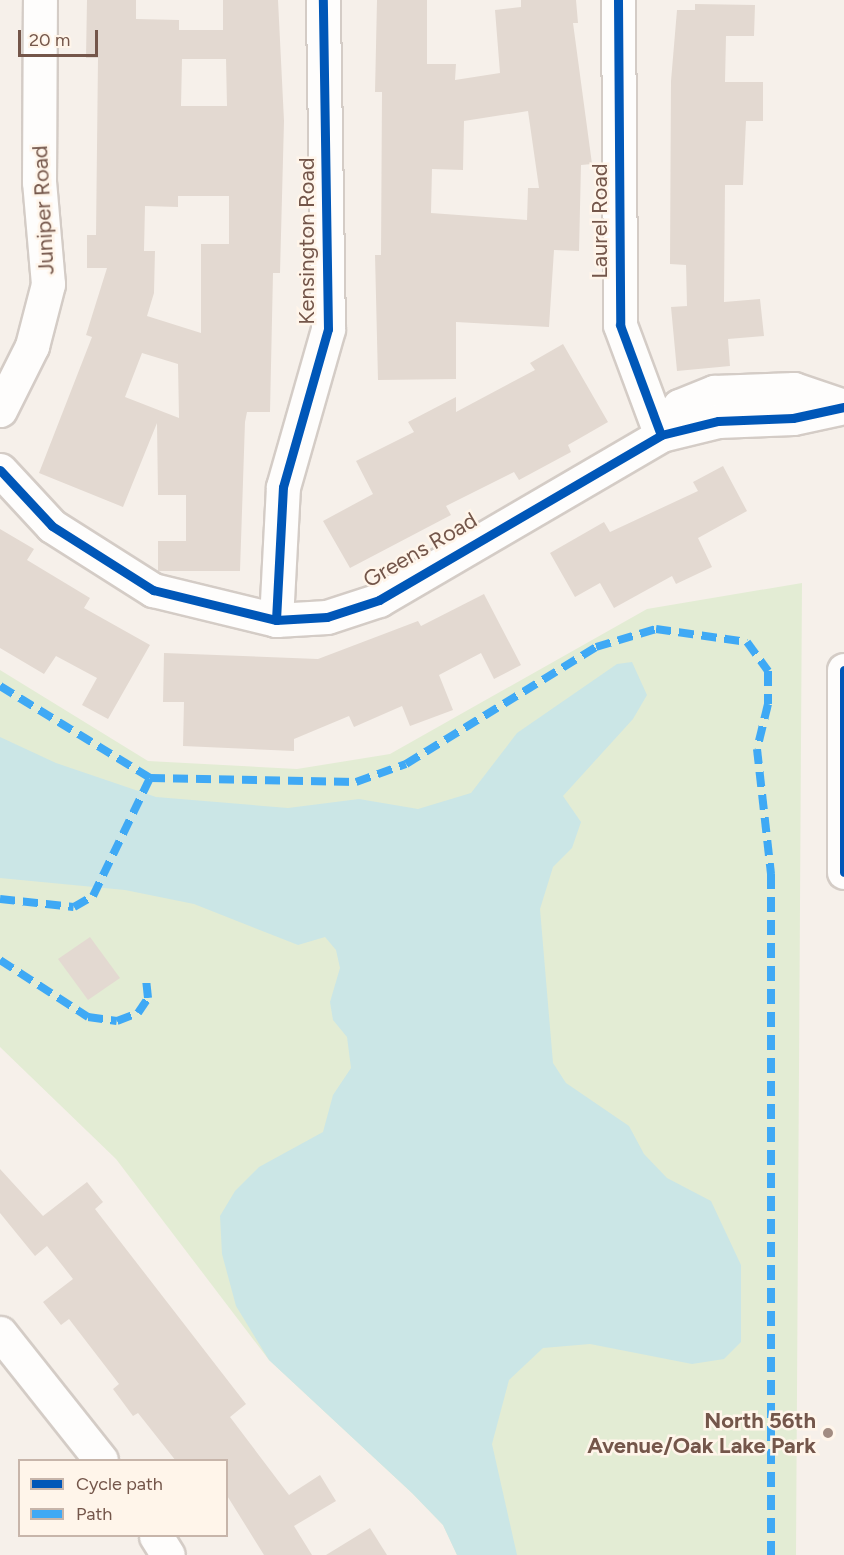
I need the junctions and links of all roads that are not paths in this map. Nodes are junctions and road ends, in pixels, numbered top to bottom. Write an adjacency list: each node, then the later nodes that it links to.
1 (40, 0): 5 (street, Juniper Road)
2 (323, 0): 8 (street, Kensington Road)
3 (618, 0): 6 (street, Laurel Road)
4 (844, 406): 6 (street, Greens Road)
5 (0, 410)
6 (661, 435): 8 (street, Greens Road)
7 (0, 470): 8 (street, Greens Road)
8 (276, 620)
9 (844, 670): 10 (street)
10 (844, 708): 11 (street)
11 (844, 872)
12 (0, 1333): 13 (street)
13 (98, 1459)
14 (157, 1537): 15 (street)
15 (168, 1555)

